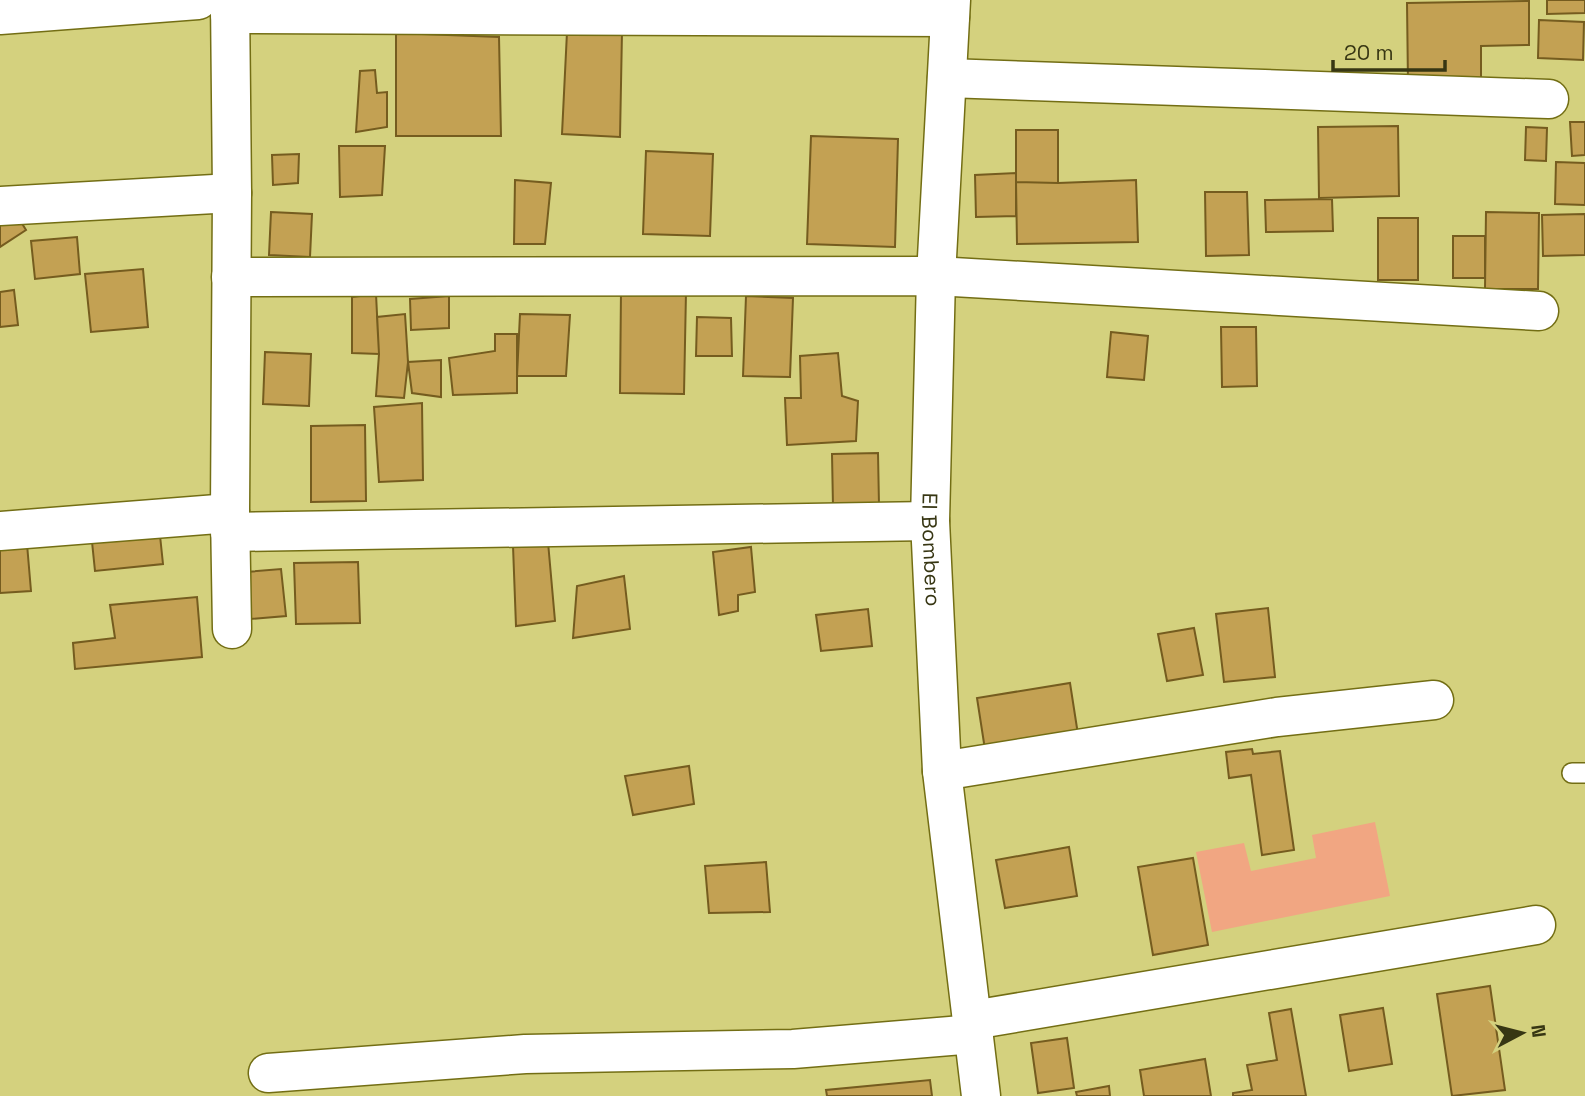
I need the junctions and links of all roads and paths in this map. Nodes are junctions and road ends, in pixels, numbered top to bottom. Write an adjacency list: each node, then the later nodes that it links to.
1 (219, 5): 2 (street); 3 (street); 6 (street)
2 (950, 9): 4 (street, El Bombero)
3 (0, 15)
4 (947, 78): 5 (street); 8 (street, El Bombero)
5 (1549, 99)
6 (232, 193): 7 (street); 9 (street)
7 (0, 206)
8 (936, 276): 9 (street); 10 (street); 11 (street, El Bombero)
9 (231, 277): 12 (street)
10 (1539, 311)
11 (930, 520): 12 (street); 16 (street, El Bombero)
12 (230, 522): 13 (street); 14 (street)
13 (0, 531)
14 (232, 629)
15 (1434, 700): 16 (street)
16 (942, 771): 18 (street, El Bombero)
17 (1536, 925): 18 (street)
18 (973, 1027): 19 (street); 20 (street, El Bombero)
19 (268, 1073)
20 (981, 1096)

